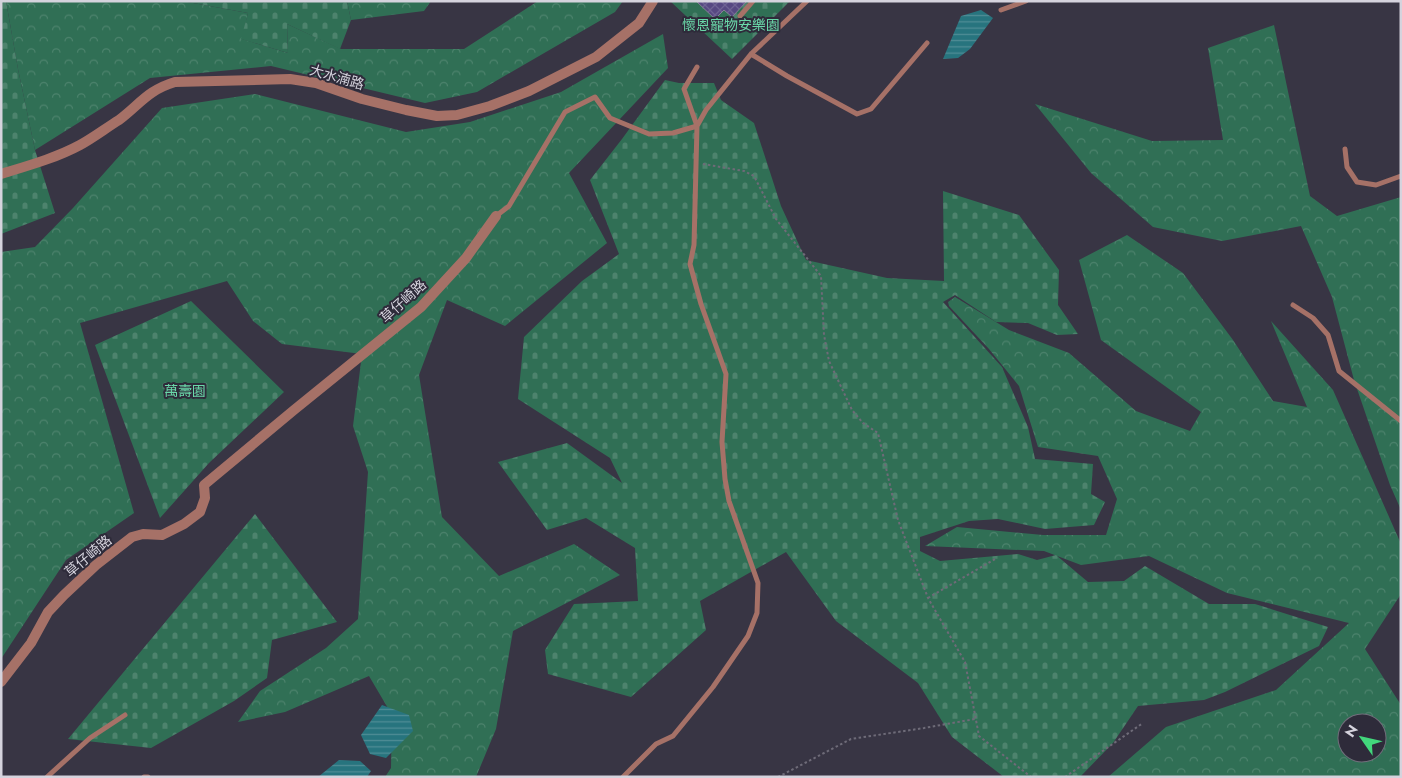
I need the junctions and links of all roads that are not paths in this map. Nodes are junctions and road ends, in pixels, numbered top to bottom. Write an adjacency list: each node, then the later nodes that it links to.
1 (653, 1): 12 (street, 大水湳路)
2 (753, 1): 6 (lane)
3 (807, 1): 8 (lane)
4 (1026, 1): 5 (lane)
5 (1001, 10)
6 (740, 16)
7 (927, 43): 8 (lane)
8 (751, 54): 10 (lane)
9 (697, 66): 10 (lane)
10 (697, 126): 14 (lane, 草仔崎路); 22 (lane)
11 (1345, 149): 13 (lane)
12 (1, 174)
13 (1401, 176)
14 (496, 216): 17 (street, 草仔崎路)
15 (1293, 305): 16 (lane)
16 (1401, 421)
17 (1, 682)
18 (125, 715): 19 (lane)
19 (47, 777)
20 (144, 777): 21 (lane)
21 (148, 777)
22 (623, 777)

